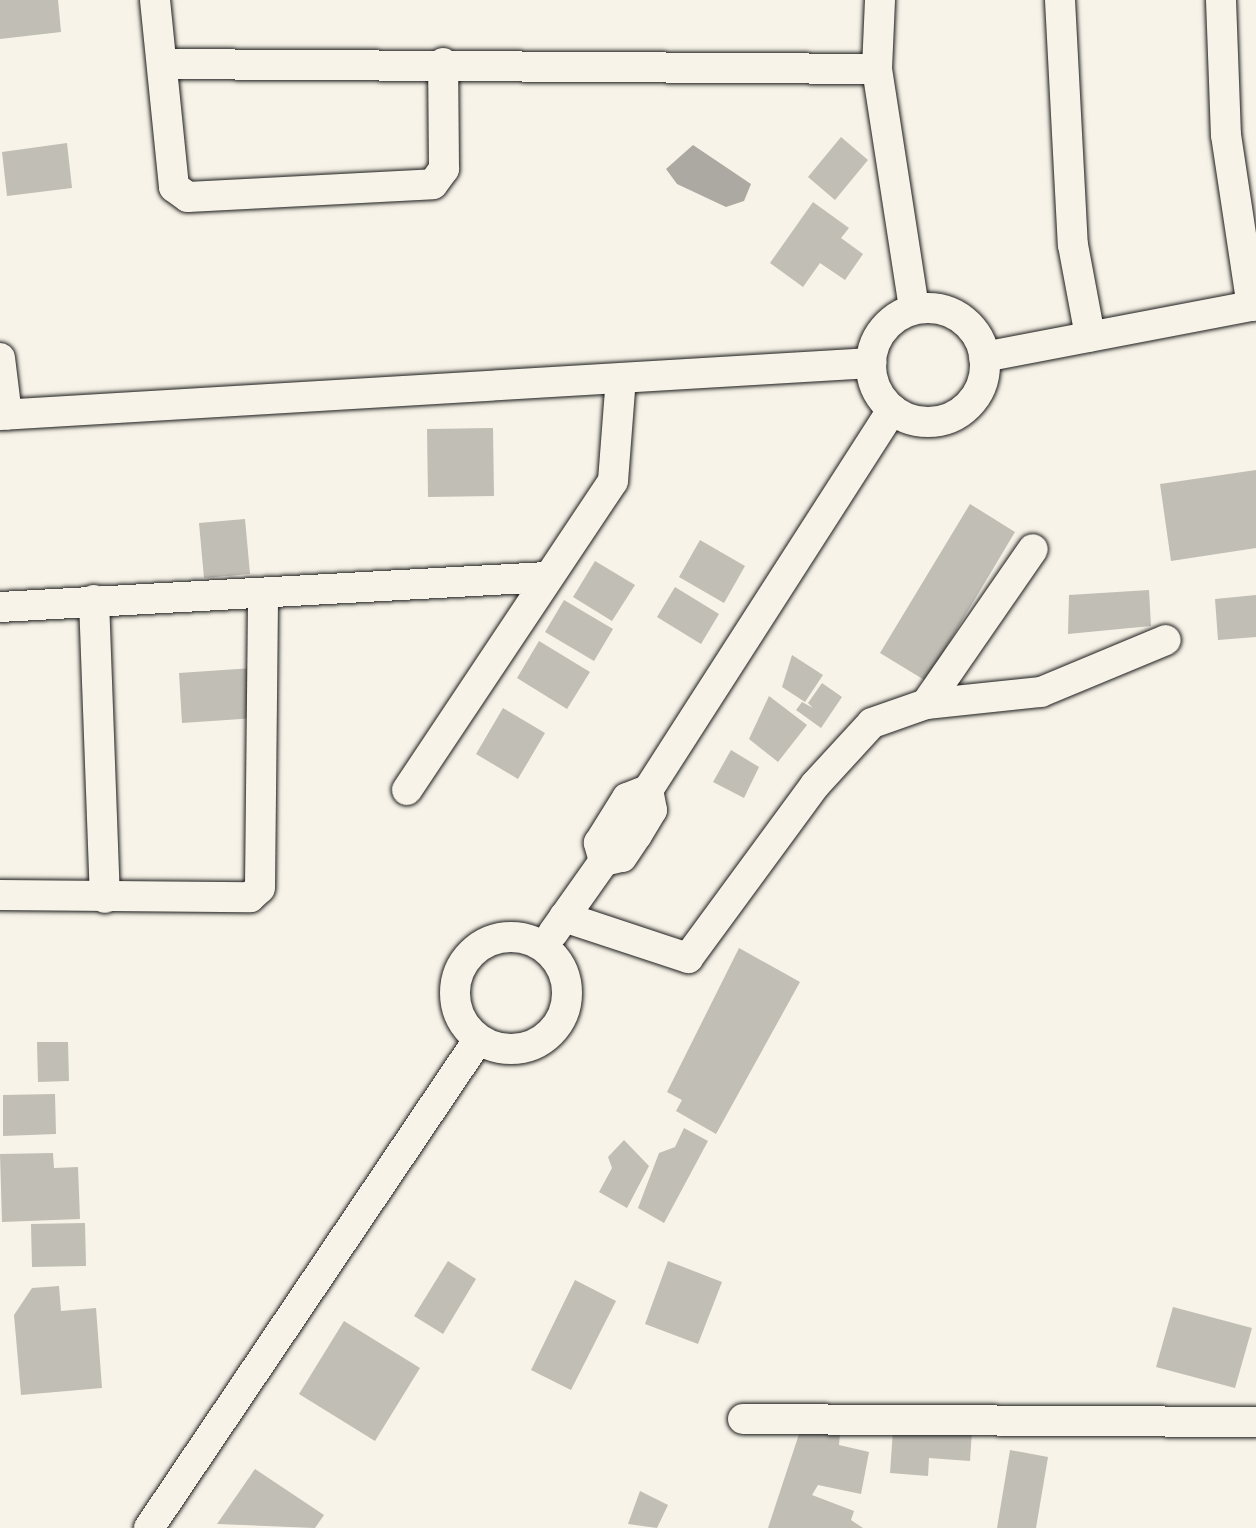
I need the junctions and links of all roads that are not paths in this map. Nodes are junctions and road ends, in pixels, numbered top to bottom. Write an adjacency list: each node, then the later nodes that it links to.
1 (155, 0): 6 (street)
2 (880, 0): 7 (street)
3 (1060, 0): 10 (street)
4 (1221, 0): 8 (street)
5 (443, 63): 6 (street); 6 (street); 7 (street)
6 (162, 64)
7 (877, 69): 9 (street)
8 (1254, 306): 10 (street)
9 (914, 309): 11 (street); 13 (street)
10 (1090, 336): 11 (street)
11 (984, 357): 15 (street)
12 (0, 358): 16 (street)
13 (871, 364): 14 (street); 15 (street)
14 (622, 378): 16 (street); 18 (street)
15 (892, 410): 27 (street)
16 (4, 415)
17 (1033, 549): 23 (street)
18 (546, 577): 19 (street); 24 (street)
19 (263, 592): 20 (street); 26 (street)
20 (94, 600): 21 (street); 26 (street)
21 (0, 607)
22 (1166, 640): 23 (street)
23 (926, 704): 27 (street)
24 (407, 790)
25 (0, 896): 26 (street)
26 (105, 898)
27 (564, 918): 28 (street)
28 (543, 947): 29 (street); 29 (street)
29 (478, 1040): 32 (street)
30 (744, 1420): 31 (street)
31 (1256, 1422)
32 (149, 1528)

